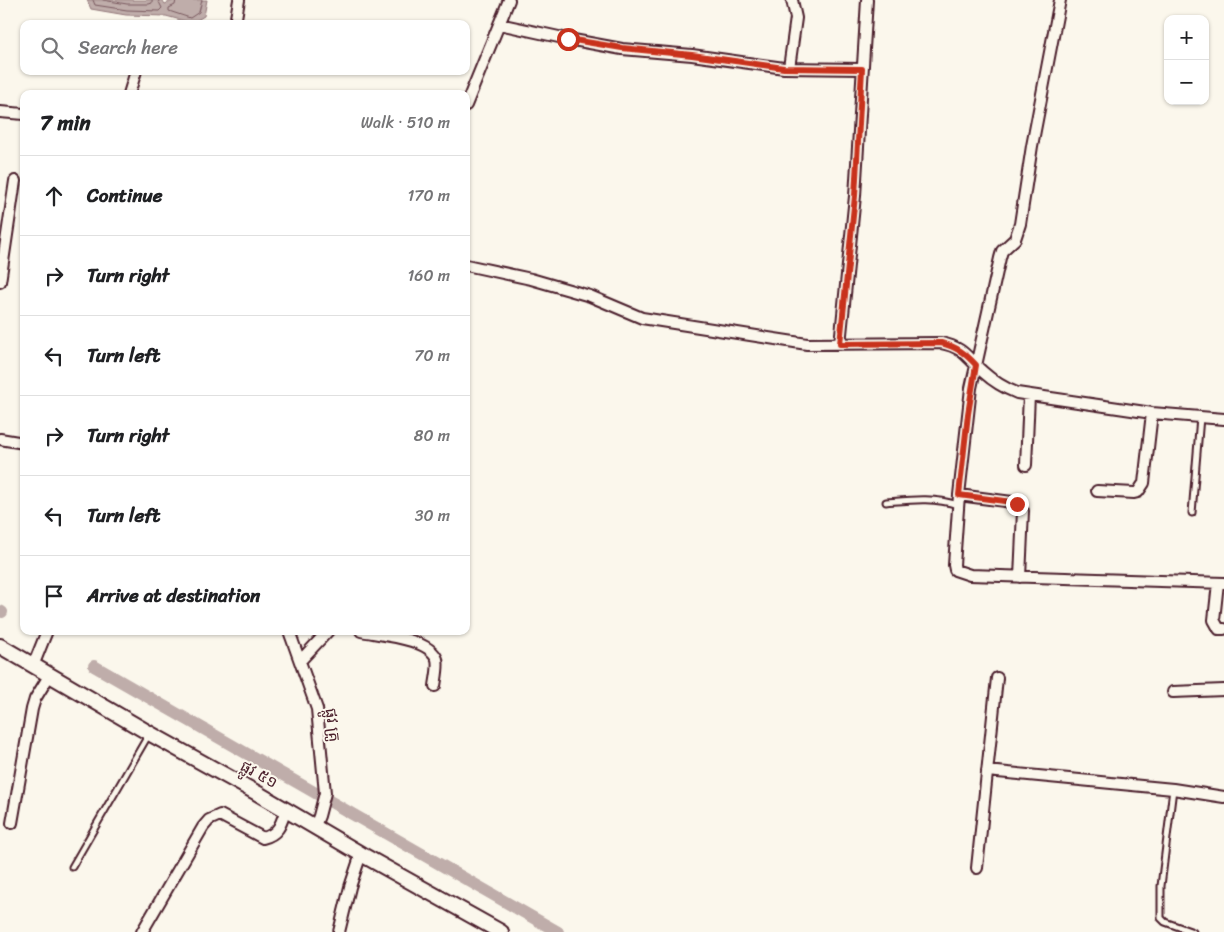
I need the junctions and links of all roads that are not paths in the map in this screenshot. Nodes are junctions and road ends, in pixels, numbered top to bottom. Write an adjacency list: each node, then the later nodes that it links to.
1 (239, 0): 6 (street)
2 (509, 0): 7 (street)
3 (792, 0): 8 (street)
4 (867, 0): 9 (street)
5 (1060, 0): 19 (street)
6 (236, 20)
7 (499, 24): 8 (street); 12 (street)
8 (789, 68): 9 (street)
9 (862, 69): 18 (street)
10 (135, 75): 11 (street)
11 (130, 90)
12 (470, 94)
13 (0, 112): 14 (street)
14 (20, 114)
15 (16, 181): 17 (street)
16 (470, 266): 18 (street)
17 (0, 282)
18 (840, 344): 19 (street)
19 (976, 365): 20 (street); 28 (street)
20 (1029, 395): 21 (street); 26 (street)
21 (1152, 413): 22 (street); 27 (street)
22 (1200, 417): 23 (street); 30 (lane)
23 (1224, 419)
24 (0, 439): 25 (street)
25 (20, 442)
26 (1026, 465)
27 (1097, 490)
28 (958, 500): 29 (lane); 31 (street); 31 (street)
29 (886, 502)
30 (1192, 513)
31 (1020, 577): 32 (street)
32 (1221, 583): 33 (street)
33 (1224, 629)
34 (45, 635): 40 (street)
35 (290, 635): 39 (street, ផ្លូវ គ្រូ)
36 (324, 635): 39 (street)
37 (380, 635): 43 (street)
38 (0, 646): 40 (main road, ផ្លូវ ៥១)
39 (300, 661): 51 (street, ផ្លូវ គ្រូ)
40 (33, 666): 42 (main road, ផ្លូវ ៥១)
41 (997, 678): 47 (street)
42 (46, 681): 46 (main road, ផ្លូវ ៥១); 52 (street)
43 (435, 686)
44 (1224, 690): 45 (street)
45 (1173, 692)
46 (149, 733): 50 (main road, ផ្លូវ ៥១); 54 (lane)
47 (987, 771): 48 (street); 55 (street)
48 (1173, 789): 49 (street); 59 (lane)
49 (1224, 797)
50 (286, 809): 51 (main road, ផ្លូវ ៥១); 56 (street)
51 (317, 821): 53 (main road, ផ្លូវ ៥១)
52 (12, 823)
53 (361, 854): 57 (street); 58 (main road, ផ្លូវ ៥១)
54 (72, 866)
55 (977, 868)
56 (142, 932)
57 (339, 932)
58 (501, 932)
59 (1194, 932)

